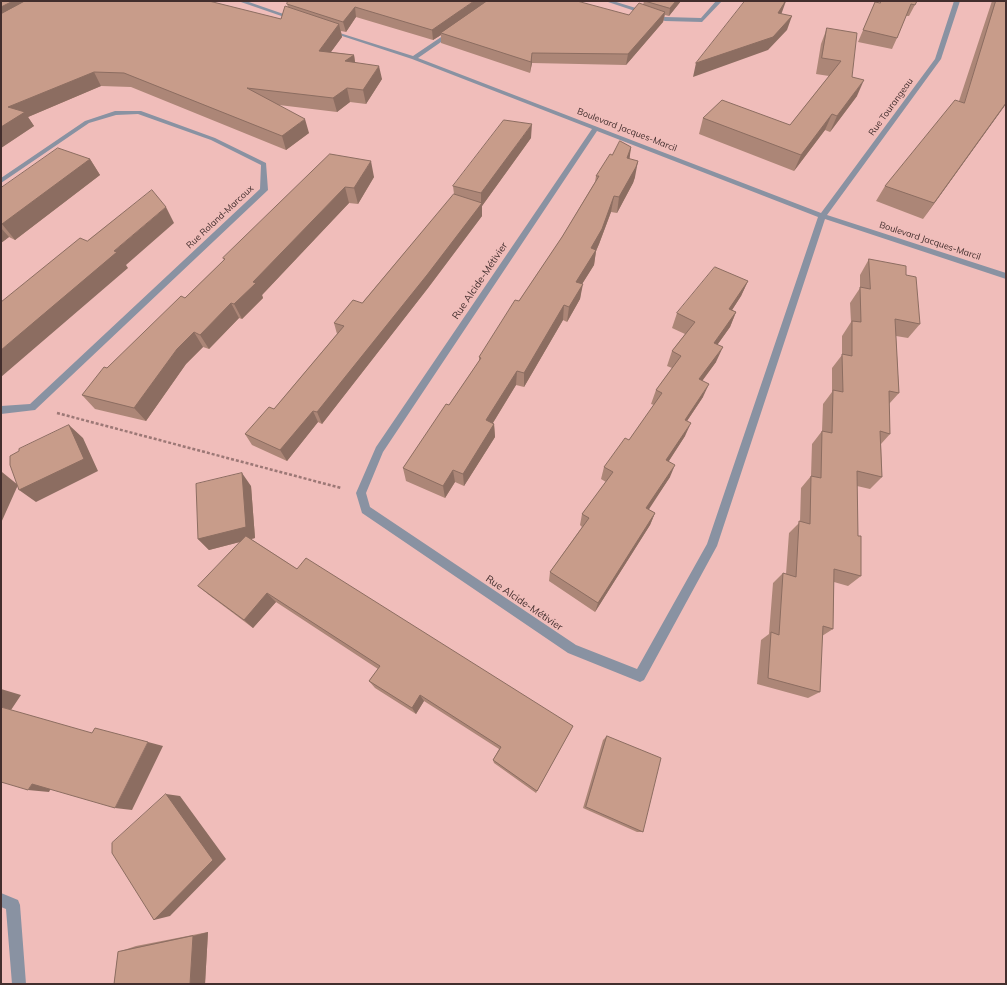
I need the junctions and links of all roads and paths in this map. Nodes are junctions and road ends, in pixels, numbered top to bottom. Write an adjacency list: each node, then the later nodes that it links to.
1 (241, 1): 6 (street)
2 (268, 1): 6 (street)
3 (608, 1): 4 (street)
4 (719, 1)
5 (957, 1): 13 (street, Rue Tourangeau)
6 (258, 6): 7 (street)
7 (303, 21)
8 (458, 27): 10 (street)
9 (325, 29): 10 (street, Boulevard Jacques-Marcil)
10 (414, 58): 11 (street, Boulevard Jacques-Marcil)
11 (596, 128): 13 (street, Boulevard Jacques-Marcil); 17 (street, Rue Alcide-Métivier)
12 (1, 181): 15 (street, Rue Roland-Marcoux)
13 (822, 216): 14 (street, Boulevard Jacques-Marcil); 17 (street, Rue Alcide-Métivier)
14 (1006, 276)
15 (32, 407): 16 (street); 17 (path)
16 (1, 410)
17 (361, 493)
18 (1, 900): 19 (street)
19 (19, 984)

